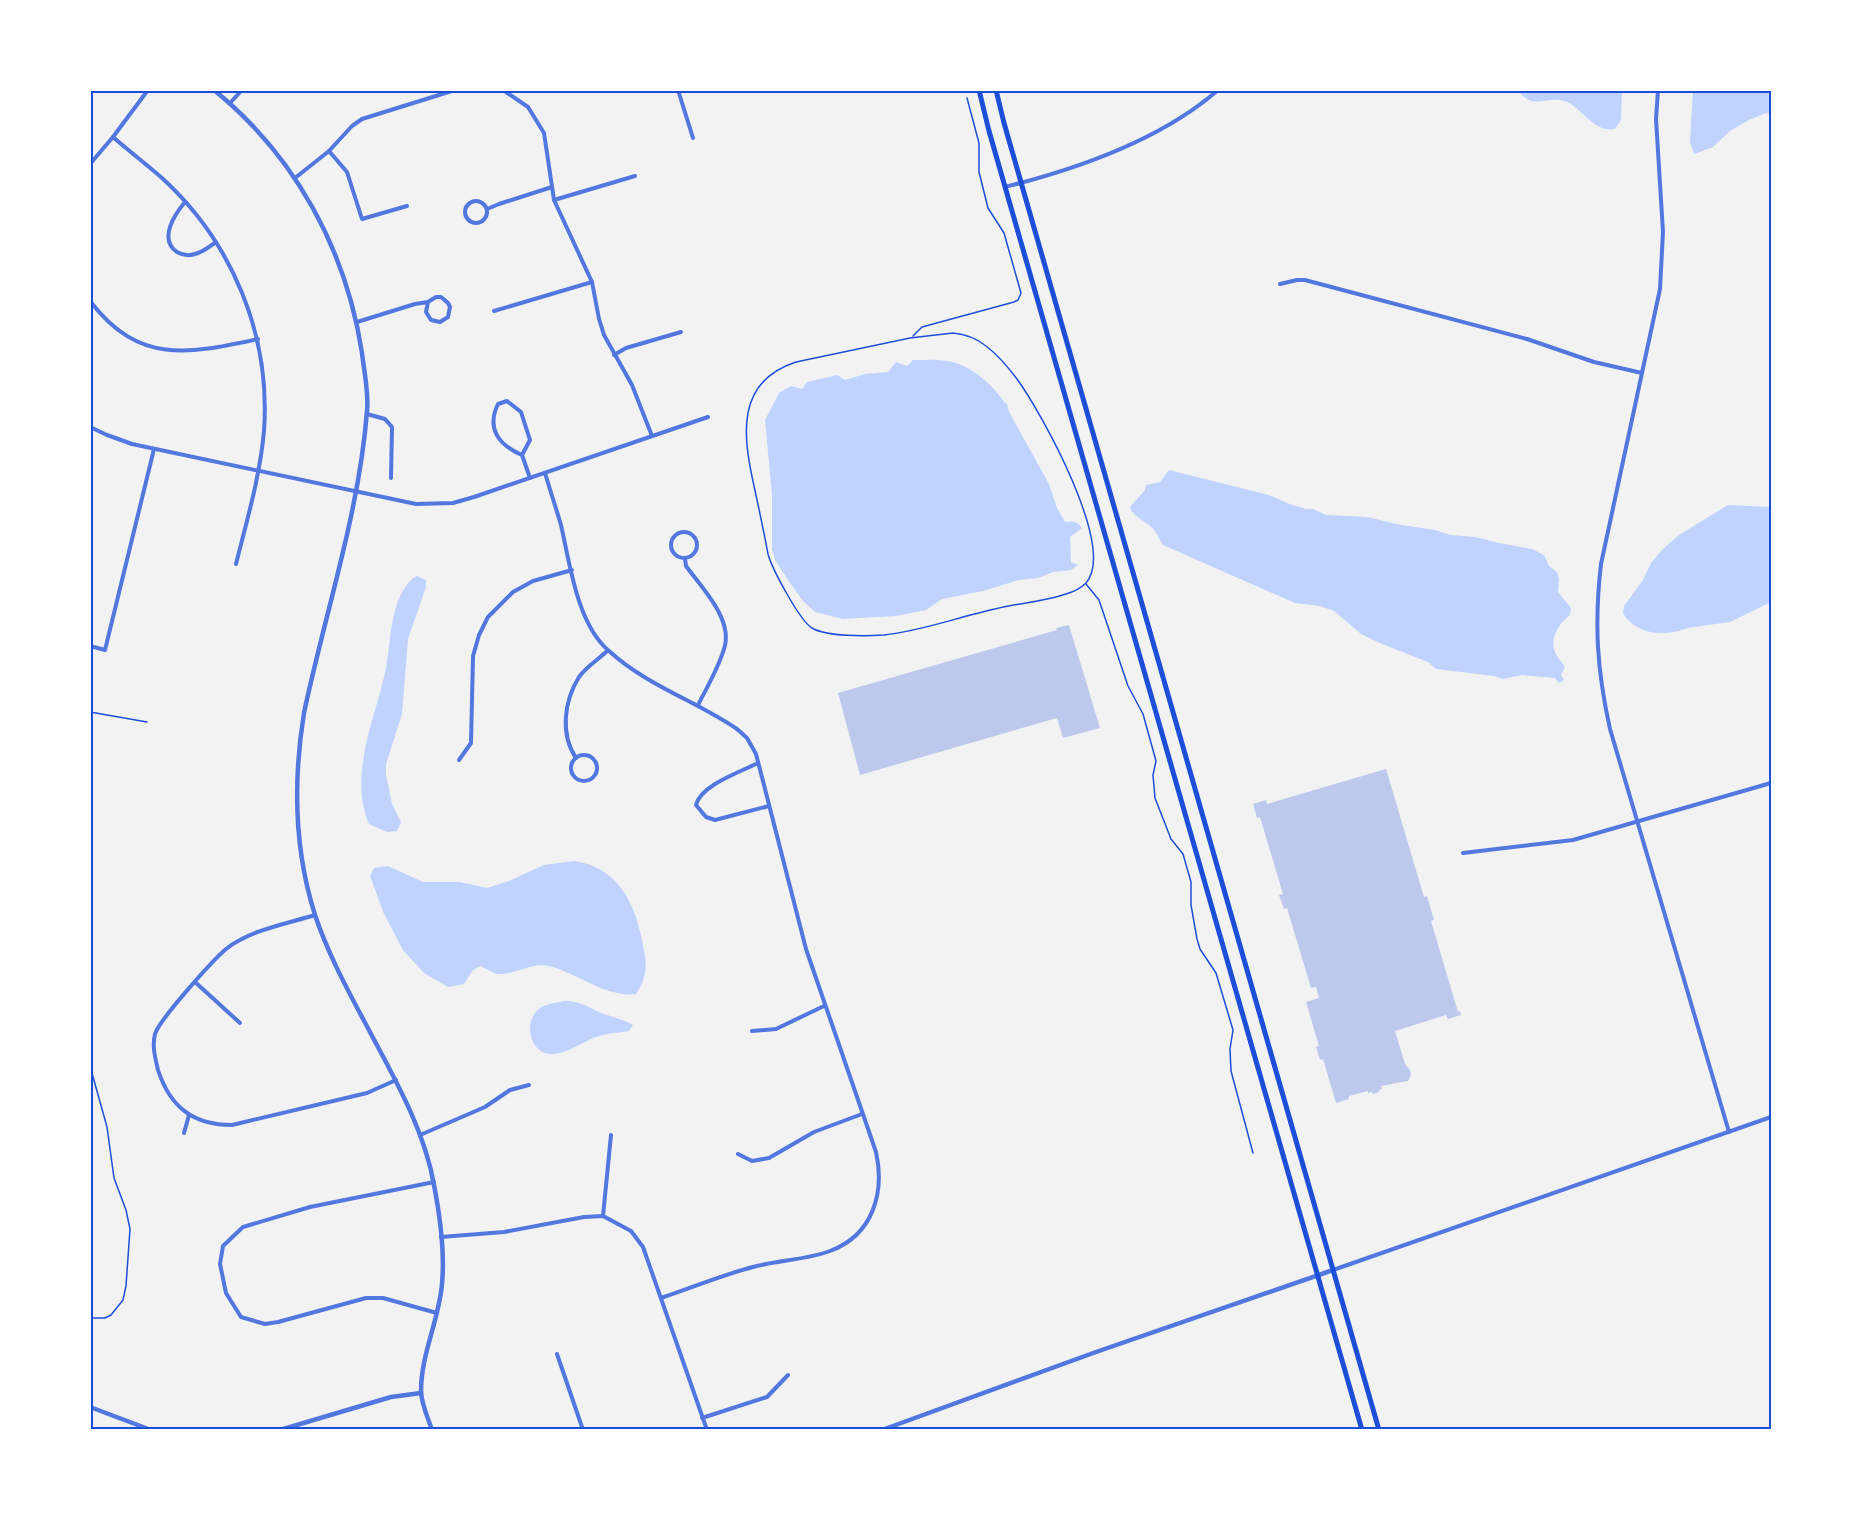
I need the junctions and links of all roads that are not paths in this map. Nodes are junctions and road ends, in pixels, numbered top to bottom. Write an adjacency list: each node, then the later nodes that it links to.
1 (148, 90): 12 (street)
2 (214, 90): 11 (street)
3 (242, 90): 11 (street)
4 (455, 90): 14 (street)
5 (506, 90): 19 (street)
6 (678, 90): 13 (street)
7 (979, 90): 20 (main road)
8 (996, 90): 18 (main road)
9 (1218, 90): 18 (street)
10 (1658, 90): 35 (street)
11 (230, 104): 17 (street)
12 (113, 137): 15 (street); 22 (street)
13 (693, 138)
14 (329, 151): 17 (street); 23 (street)
15 (90, 164)
16 (635, 176): 21 (street)
17 (295, 178): 31 (street)
18 (1021, 183): 20 (street); 78 (main road)
19 (552, 187): 21 (street); 24 (street)
20 (1005, 187): 79 (main road)
21 (554, 200): 26 (street)
22 (185, 202): 25 (street); 25 (street)
23 (407, 206)
24 (487, 210): 24 (street)
25 (216, 242): 33 (street)
26 (592, 282): 30 (street); 34 (street)
27 (1280, 284): 35 (street)
28 (90, 301): 33 (street)
29 (428, 302): 29 (street); 31 (street)
30 (494, 311)
31 (357, 322): 36 (street)
32 (681, 332): 34 (street)
33 (258, 339): 42 (street)
34 (614, 355): 39 (street)
35 (1642, 374): 58 (street)
36 (367, 414): 44 (street); 46 (street)
37 (708, 417): 39 (street)
38 (90, 427): 40 (street)
39 (652, 436): 43 (street)
40 (154, 448): 42 (street); 50 (street)
41 (522, 456): 41 (street); 45 (street)
42 (258, 471): 46 (street); 48 (street)
43 (545, 473): 45 (street); 49 (street)
44 (392, 478)
45 (530, 478): 46 (street)
46 (357, 492): 60 (street)
47 (686, 559): 47 (street); 52 (street)
48 (236, 564)
49 (572, 570): 51 (street); 54 (street)
50 (90, 646)
51 (607, 651): 52 (street); 53 (street)
52 (698, 705): 55 (street)
53 (576, 758): 53 (street)
54 (459, 760)
55 (758, 763): 57 (street); 57 (street)
56 (1771, 783): 58 (street)
57 (769, 806): 62 (street)
58 (1637, 822): 59 (street); 70 (street)
59 (1463, 853)
60 (315, 915): 61 (street); 65 (street)
61 (195, 982): 63 (street); 68 (street)
62 (824, 1006): 64 (street); 67 (street)
63 (240, 1023)
64 (752, 1031)
65 (396, 1080): 68 (street); 72 (street)
66 (529, 1084): 72 (street)
67 (862, 1114): 74 (street); 80 (street)
68 (189, 1115): 71 (street)
69 (1771, 1117): 70 (street)
70 (1729, 1132): 78 (street)
71 (184, 1133)
72 (420, 1135): 75 (street)
73 (611, 1135): 76 (street)
74 (738, 1154)
75 (434, 1182): 77 (street); 81 (street)
76 (603, 1216): 77 (street); 80 (street)
77 (441, 1237): 81 (street)
78 (1333, 1270): 79 (street); 94 (main road)
79 (1317, 1276): 92 (street); 93 (main road)
80 (661, 1298): 86 (street)
81 (438, 1313): 84 (street)
82 (557, 1354): 90 (street)
83 (788, 1375): 86 (street)
84 (421, 1393): 88 (street); 89 (street)
85 (90, 1407): 87 (street)
86 (702, 1418): 91 (street)
87 (151, 1430)
88 (280, 1430)
89 (432, 1430)
90 (584, 1430)
91 (707, 1430)
92 (882, 1430)
93 (1362, 1430)
94 (1379, 1430)

